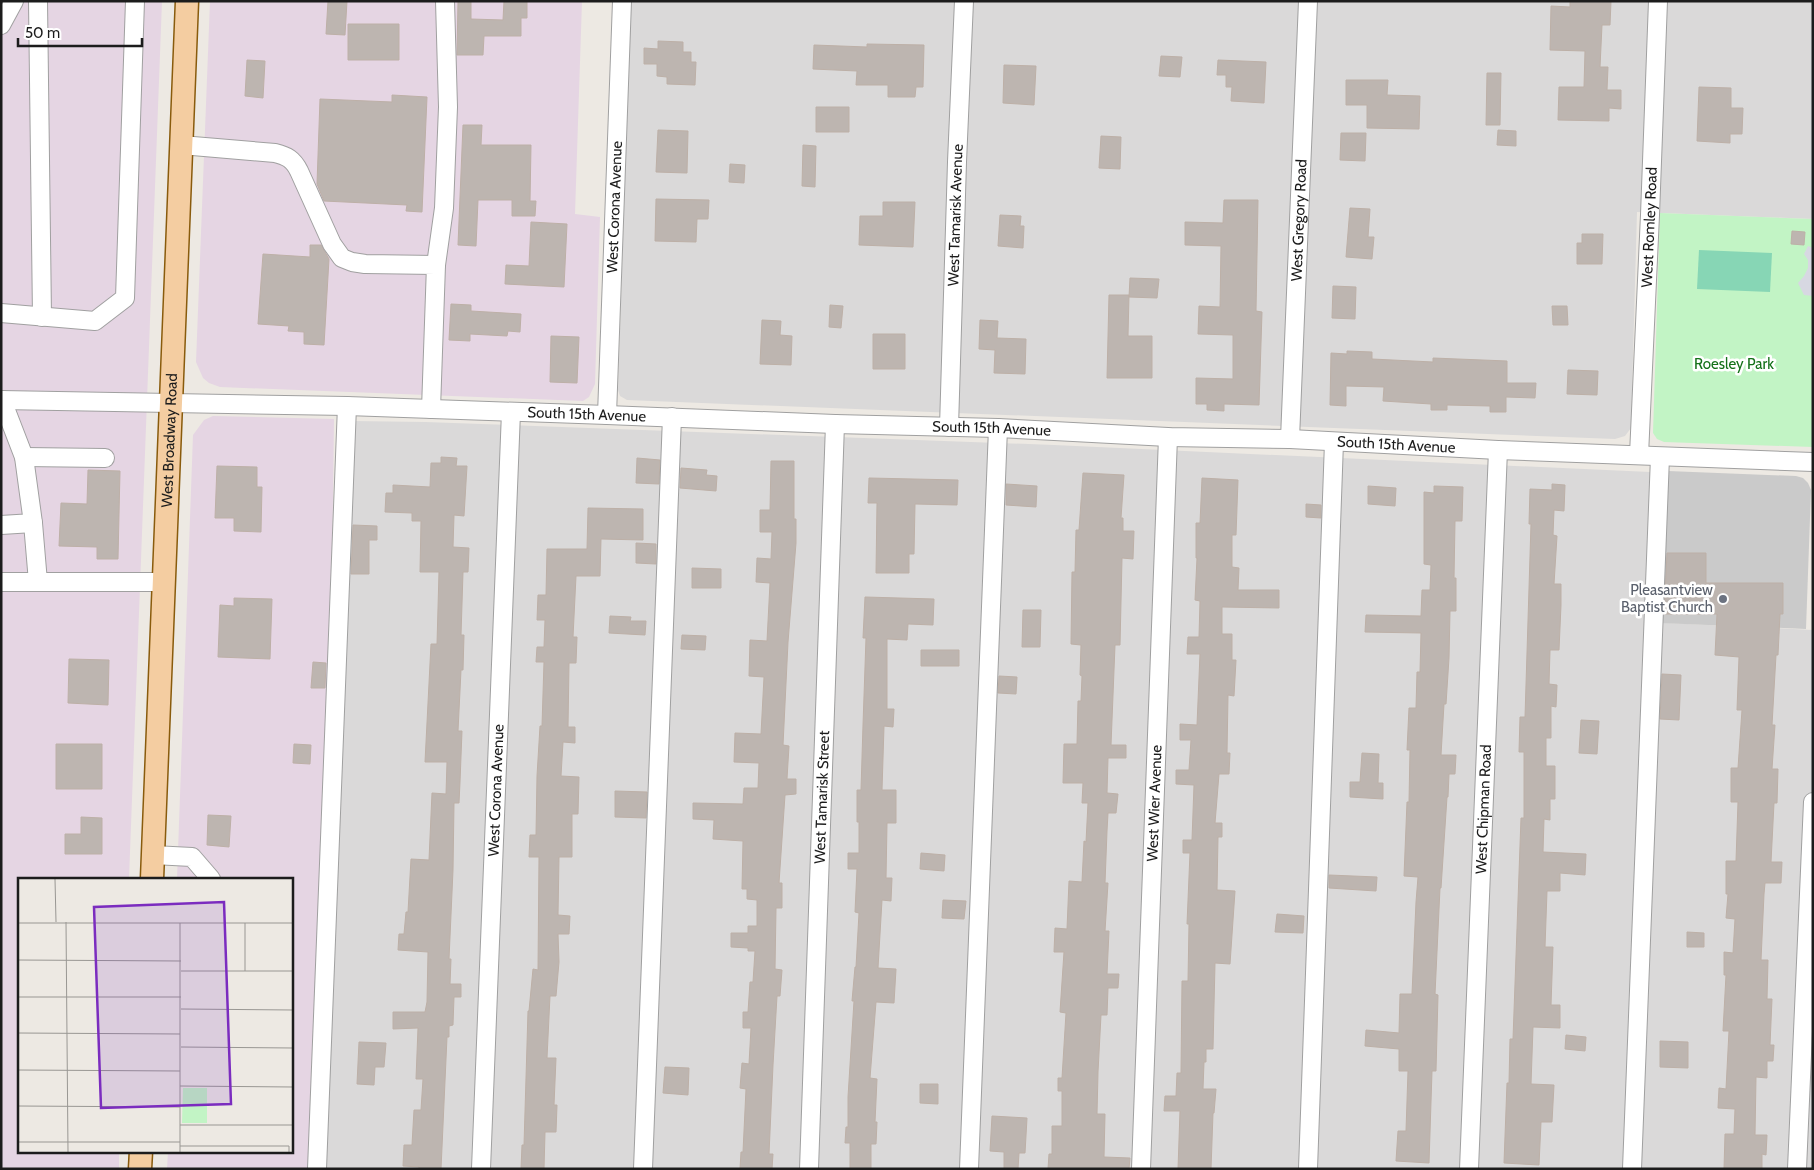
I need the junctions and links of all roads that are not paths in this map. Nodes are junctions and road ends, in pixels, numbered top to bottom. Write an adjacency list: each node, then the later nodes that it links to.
1 (14, 1): 10 (street)
2 (38, 1): 14 (street)
3 (135, 1): 14 (street)
4 (187, 1): 11 (main road, West Broadway Road)
5 (445, 1): 12 (street)
6 (622, 1): 20 (street, West Corona Avenue)
7 (964, 1): 23 (street, West Tamarisk Avenue)
8 (1308, 1): 26 (street, West Gregory Road)
9 (1658, 1): 29 (street, West Romley Road)
10 (1, 25)
11 (181, 145): 12 (street); 16 (main road, West Broadway Road)
12 (436, 266): 18 (street)
13 (1, 313): 14 (street)
14 (42, 317)
15 (2, 400): 16 (street, South 15th Avenue); 30 (street)
16 (171, 403): 17 (street, South 15th Avenue); 38 (main road, West Broadway Road)
17 (347, 406): 18 (street, South 15th Avenue); 45 (street)
18 (431, 409): 19 (street, South 15th Avenue)
19 (510, 412): 20 (street, South 15th Avenue); 46 (street, West Corona Avenue)
20 (607, 414): 21 (street, South 15th Avenue)
21 (672, 417): 22 (street, South 15th Avenue); 47 (street)
22 (835, 424): 23 (street, South 15th Avenue); 48 (street, West Tamarisk Street)
23 (949, 427): 24 (street, South 15th Avenue)
24 (998, 428): 25 (street, South 15th Avenue); 49 (street)
25 (1168, 437): 26 (street, South 15th Avenue); 50 (street, West Wier Avenue)
26 (1290, 439): 27 (street, South 15th Avenue)
27 (1334, 442): 28 (street, South 15th Avenue); 51 (street)
28 (1498, 450): 29 (street, South 15th Avenue); 52 (street, West Chipman Road)
29 (1639, 455): 31 (street, South 15th Avenue)
30 (24, 457): 32 (street); 34 (street)
31 (1660, 457): 33 (street, South 15th Avenue); 53 (street)
32 (105, 458)
33 (1813, 462)
34 (33, 524): 35 (street); 37 (street)
35 (1, 525)
36 (1, 582): 37 (street)
37 (38, 582): 38 (street)
38 (164, 582): 40 (main road, West Broadway Road)
39 (1813, 802): 54 (street)
40 (153, 855): 41 (main road, West Broadway Road); 42 (street)
41 (152, 878)
42 (210, 878)
43 (141, 1152): 44 (main road)
44 (140, 1169)
45 (317, 1169)
46 (481, 1169)
47 (643, 1169)
48 (809, 1169)
49 (969, 1169)
50 (1140, 1169)
51 (1308, 1169)
52 (1469, 1169)
53 (1632, 1169)
54 (1797, 1169)

